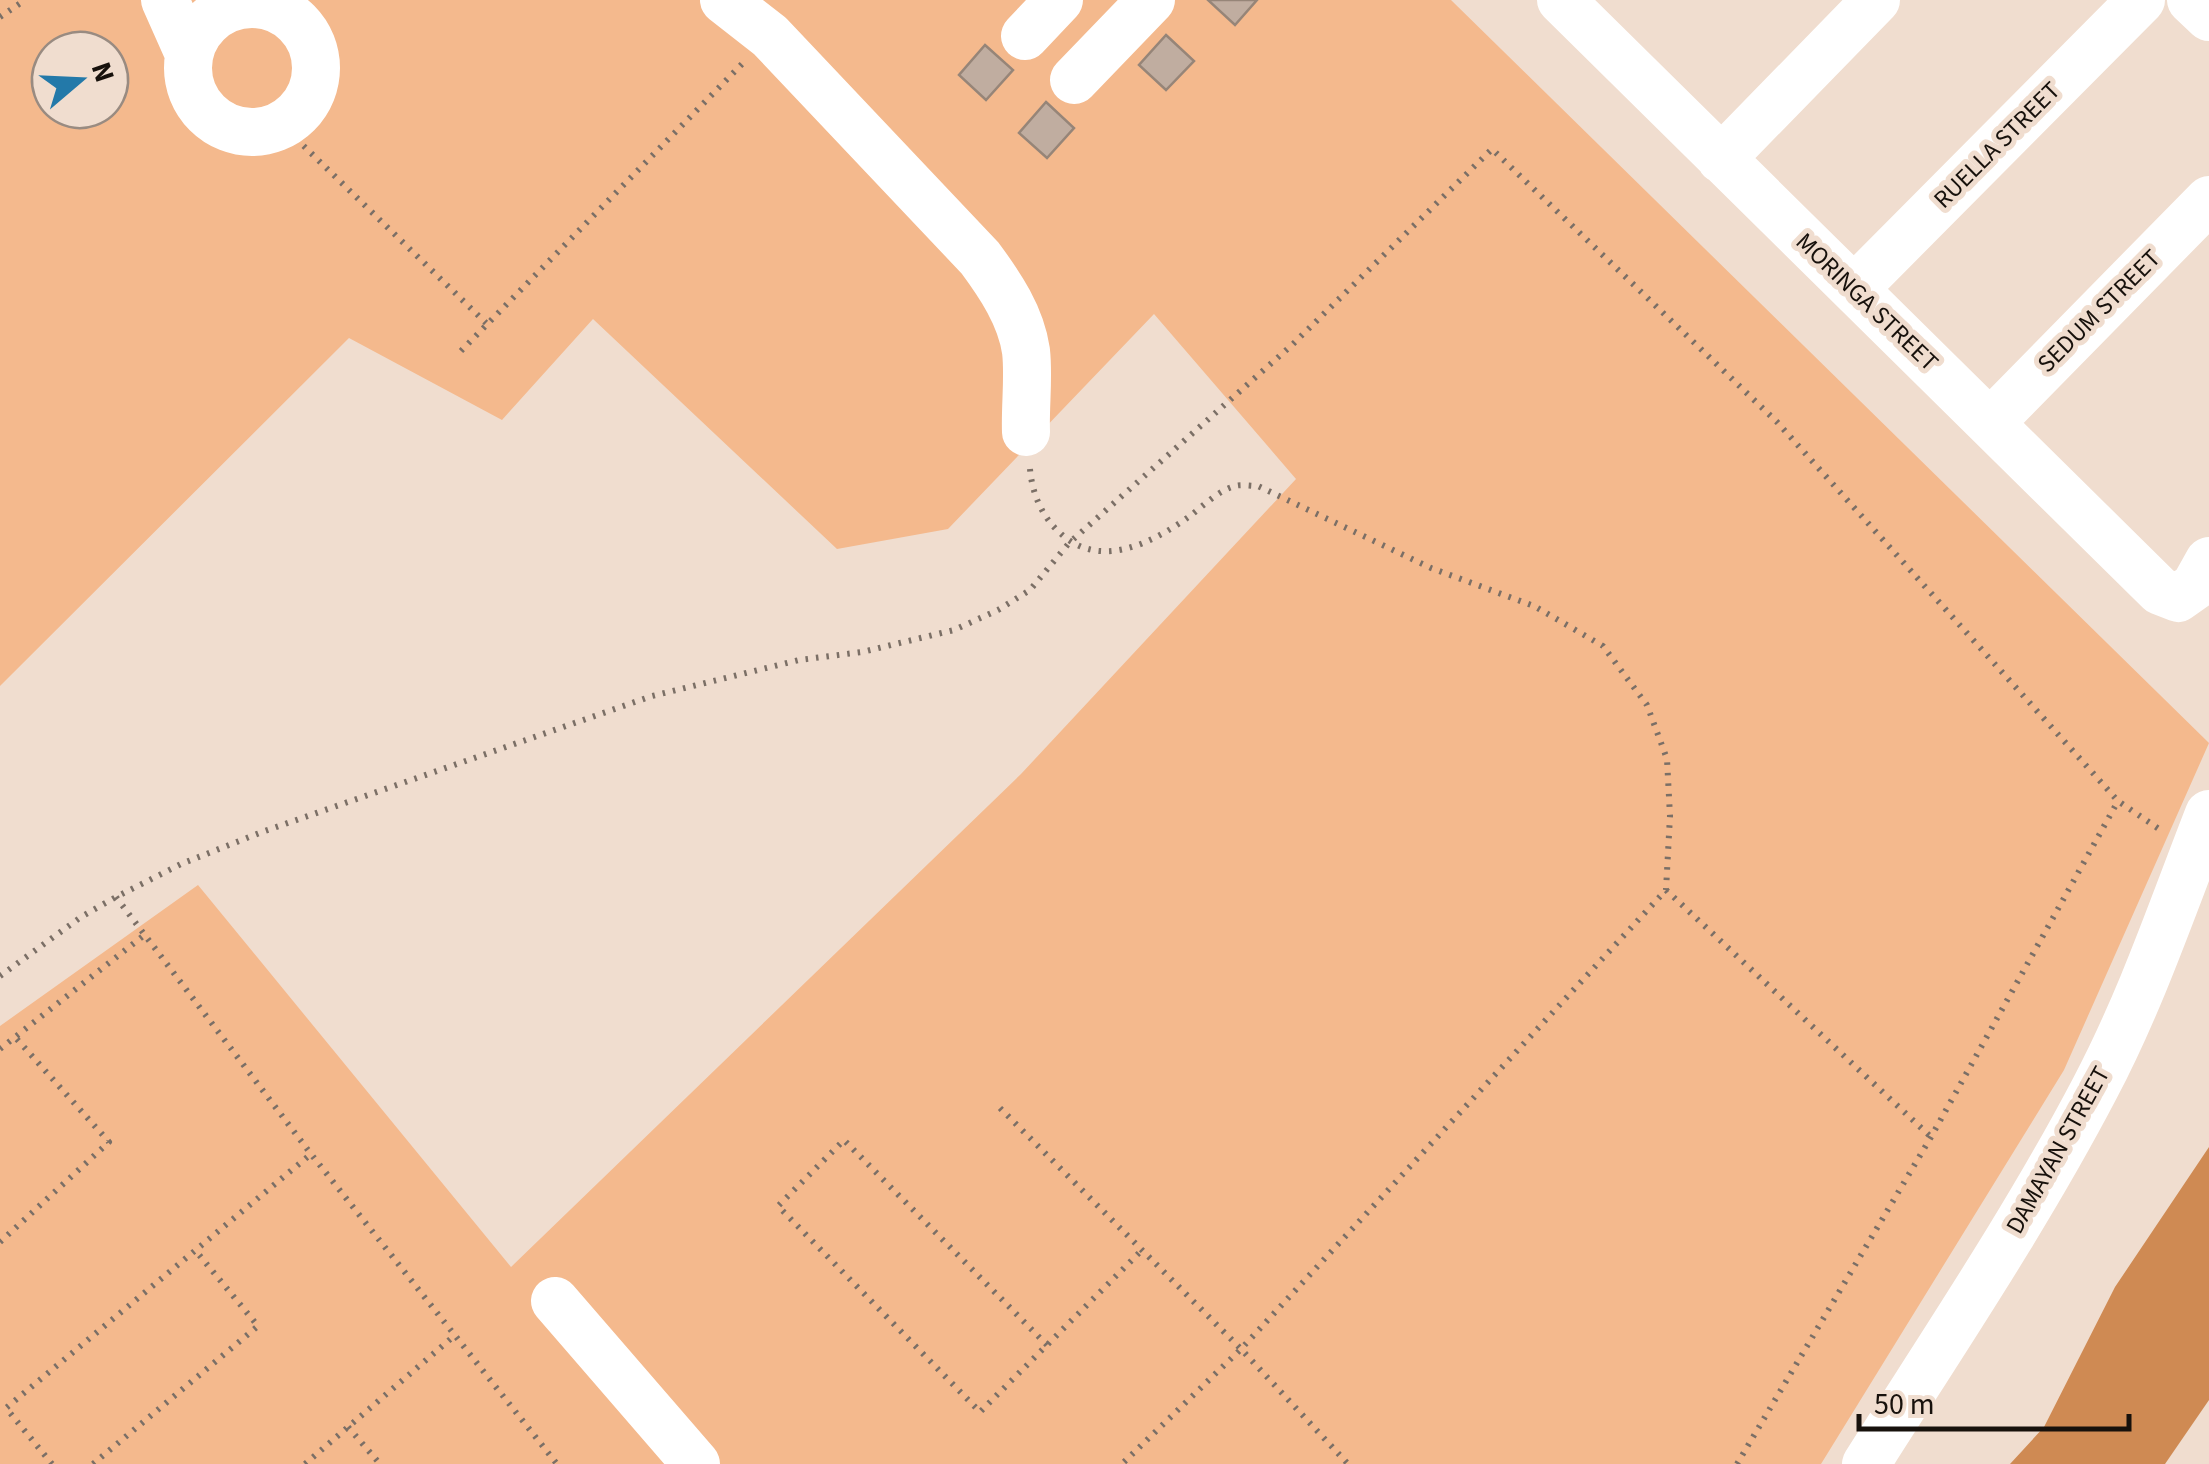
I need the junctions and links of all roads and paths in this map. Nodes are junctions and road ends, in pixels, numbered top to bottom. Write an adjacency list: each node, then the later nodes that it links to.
1 (25, 0): 11 (path)
2 (165, 0): 15 (street)
3 (724, 0): 13 (street)
4 (1059, 0): 14 (street)
5 (1152, 0): 16 (street)
6 (1876, 0): 18 (street)
7 (2141, 0): 20 (street, RUELLA STREET)
8 (2191, 0): 12 (street)
9 (247, 2): 15 (street); 17 (street)
10 (1586, 8): 18 (street, MORINGA STREET)
11 (0, 17)
12 (2209, 18)
13 (770, 36): 21 (path); 24 (street)
14 (1025, 36)
15 (189, 54): 17 (street)
16 (1074, 80)
17 (281, 124): 21 (path)
18 (1721, 159): 20 (street, MORINGA STREET)
19 (2209, 200): 23 (street, SEDUM STREET)
20 (1854, 289): 23 (street, MORINGA STREET)
21 (486, 323): 22 (path)
22 (461, 351)
23 (1990, 423): 26 (street, MORINGA STREET)
24 (1026, 432): 25 (path)
25 (1069, 543): 28 (path); 29 (path); 35 (path)
26 (2209, 561)
27 (2209, 814): 54 (street, DAMAYAN STREET)
28 (1666, 890): 35 (path); 43 (path)
29 (116, 897): 30 (path); 31 (path)
30 (143, 936): 32 (path); 36 (path)
31 (0, 976)
32 (15, 1036): 33 (path); 37 (path)
33 (0, 1049)
34 (1000, 1108): 38 (path)
35 (1931, 1137): 53 (path)
36 (311, 1154): 39 (path); 41 (path)
37 (0, 1242)
38 (1143, 1249): 42 (path); 43 (path)
39 (195, 1250): 45 (path); 46 (path)
40 (555, 1301): 50 (street)
41 (454, 1336): 44 (path); 49 (path)
42 (1046, 1345): 42 (path)
43 (1241, 1348): 51 (path); 52 (path)
44 (348, 1427): 47 (path); 48 (path)
45 (52, 1464)
46 (94, 1464)
47 (305, 1464)
48 (380, 1464)
49 (557, 1464)
50 (696, 1464)
51 (1122, 1464)
52 (1348, 1464)
53 (1737, 1464)
54 (1866, 1464)

